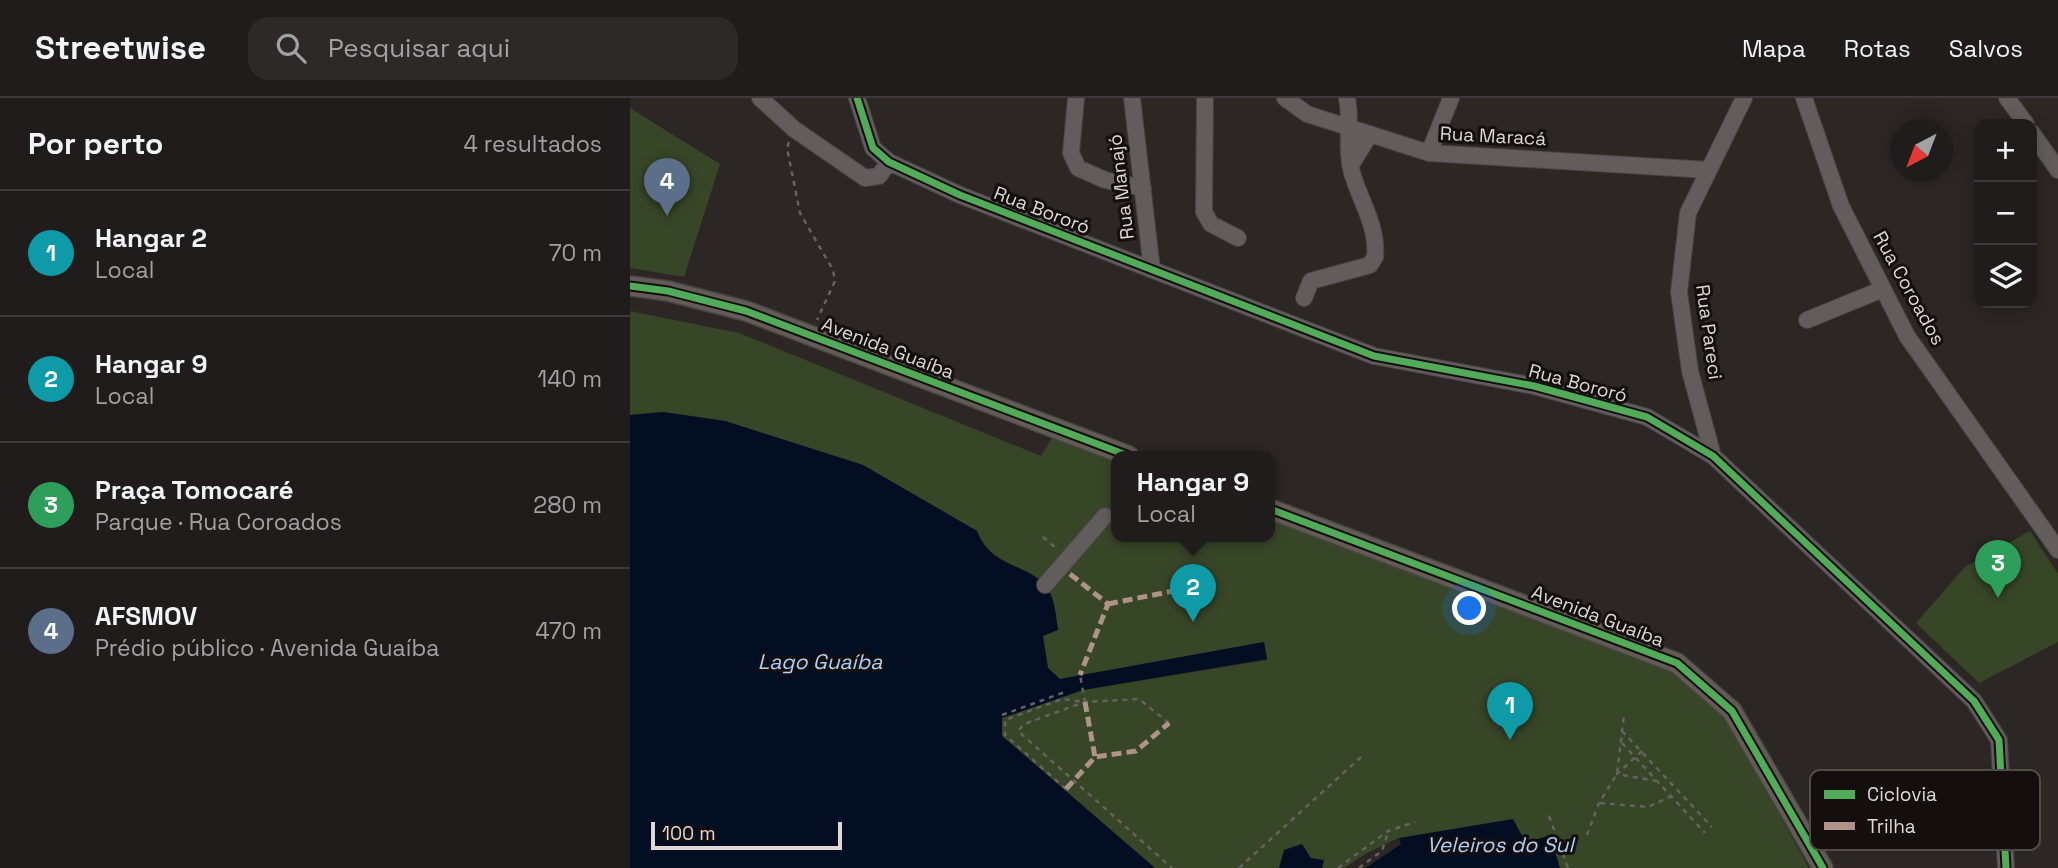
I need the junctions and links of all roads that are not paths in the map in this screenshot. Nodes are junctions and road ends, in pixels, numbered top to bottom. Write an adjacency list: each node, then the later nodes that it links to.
1 (760, 98): 17 (street)
2 (857, 98): 17 (street)
3 (1076, 98): 21 (street)
4 (1132, 98): 21 (street, Rua Manajó)
5 (1205, 98): 22 (street)
6 (1285, 98): 13 (street, Rua Maracá)
7 (1347, 98): 13 (street)
8 (1451, 98): 16 (street)
9 (1744, 98): 19 (street, Rua Pareci)
10 (1804, 98): 25 (street, Rua Coroados)
11 (2007, 98): 12 (street)
12 (2022, 119)
13 (1349, 128): 14 (street, Rua Maracá); 18 (street)
14 (1370, 134): 16 (street, Rua Maracá); 18 (street)
15 (2037, 140): 20 (street)
16 (1429, 153): 19 (street, Rua Maracá)
17 (889, 162): 23 (street, Rua Bororó)
18 (1351, 164): 26 (street)
19 (1709, 170): 29 (street, Rua Pareci)
20 (2058, 170)
21 (1143, 188): 23 (street, Rua Manajó)
22 (1238, 238)
23 (1152, 270): 29 (street, Rua Bororó)
24 (630, 286): 28 (main road, Avenida Guaíba)
25 (1883, 289): 27 (street); 32 (street, Rua Coroados)
26 (1304, 298)
27 (1807, 320)
28 (1116, 451)
29 (1713, 456): 34 (street, Rua Bororó)
30 (1275, 511): 35 (main road, Avenida Guaíba)
31 (1105, 516): 33 (street)
32 (2058, 550)
33 (1045, 585)
34 (2001, 770)
35 (1810, 846)
36 (1813, 850): 38 (main road, Avenida Guaíba)
37 (2005, 850): 39 (street, Rua Bororó)
38 (1823, 868)
39 (2006, 868)

